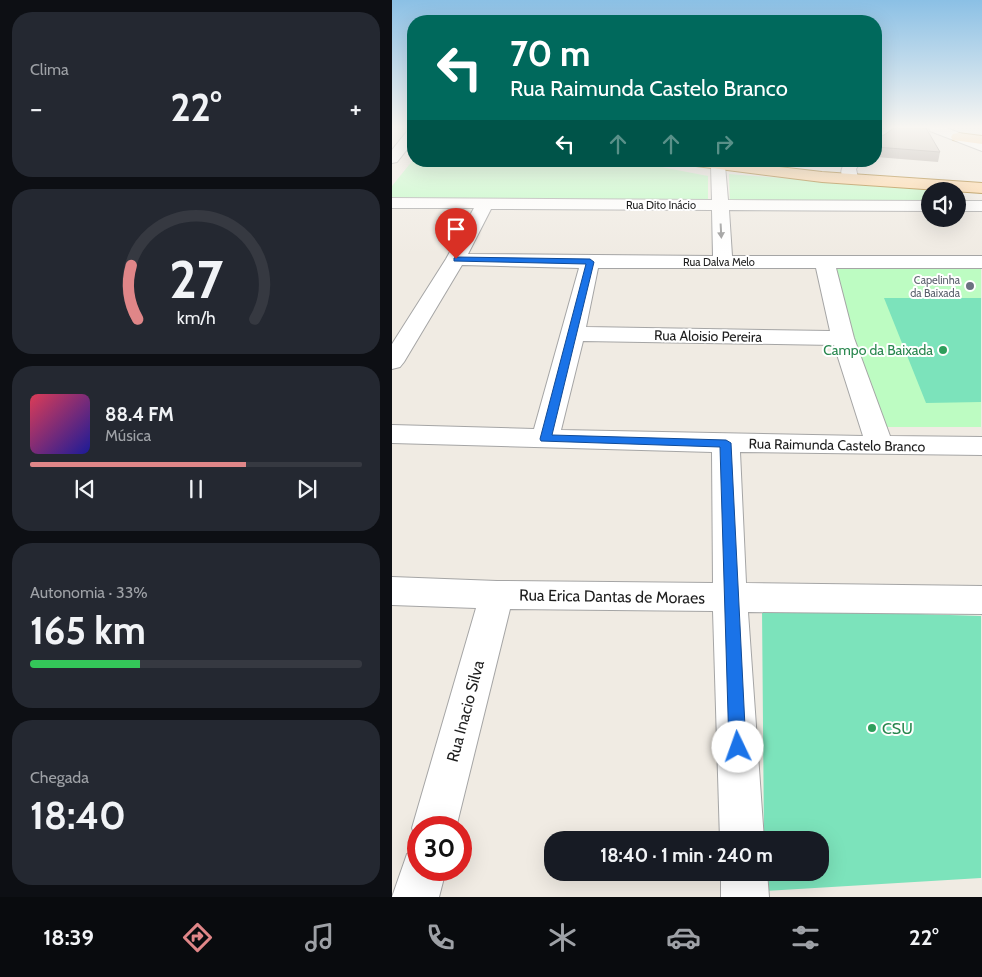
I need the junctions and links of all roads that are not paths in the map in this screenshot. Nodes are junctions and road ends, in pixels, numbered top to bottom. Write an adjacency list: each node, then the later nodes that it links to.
1 (718, 170): 8 (street)
2 (760, 170): 4 (main road)
3 (848, 170): 4 (street)
4 (850, 178): 5 (main road)
5 (982, 188)
6 (392, 203): 7 (street, Rua Dito Inácio)
7 (485, 204): 8 (street, Rua Dito Inácio); 12 (street)
8 (720, 205): 9 (street, Rua Dito Inácio); 14 (street, one-way to 14)
9 (921, 206)
10 (966, 206): 11 (street)
11 (982, 206)
12 (456, 259): 13 (street, Rua Dalva Melo); 17 (street)
13 (590, 262): 14 (street, Rua Dalva Melo); 18 (street)
14 (723, 262): 16 (street, Rua Dalva Melo)
15 (982, 262): 16 (street, Rua Dalva Melo)
16 (825, 263): 19 (street)
17 (402, 330): 20 (street)
18 (573, 334): 19 (street, Rua Aloisio Pereira); 22 (street)
19 (843, 338): 24 (street)
20 (392, 362)
21 (392, 434): 22 (street, Rua Raimunda Castelo Branco)
22 (545, 439): 23 (street, Rua Raimunda Castelo Branco)
23 (726, 443): 24 (street, Rua Raimunda Castelo Branco); 28 (street)
24 (880, 445): 25 (street, Rua Raimunda Castelo Branco)
25 (982, 446)
26 (392, 591): 27 (street, Rua Erica Dantas de Moraes)
27 (497, 595): 28 (street, Rua Erica Dantas de Moraes); 30 (street, Rua Inacio Silva)
28 (730, 598): 29 (street, Rua Erica Dantas de Moraes); 31 (street)
29 (982, 600)
30 (437, 816)
31 (742, 831)
32 (419, 881): 34 (street)
33 (744, 881): 35 (street)
34 (415, 897)
35 (745, 897)

